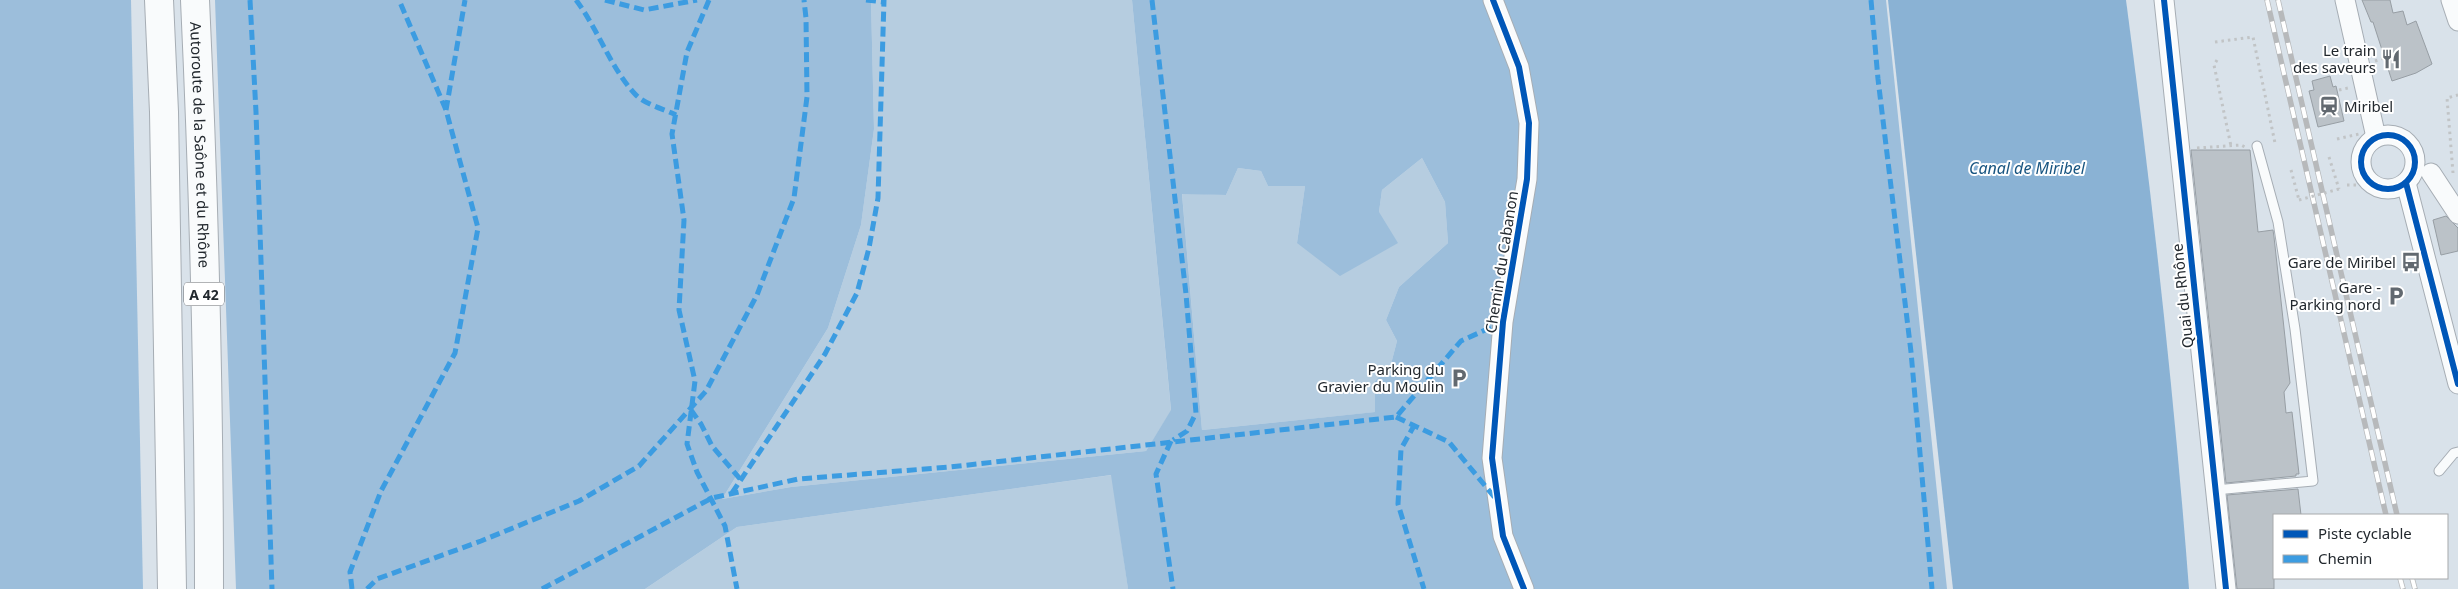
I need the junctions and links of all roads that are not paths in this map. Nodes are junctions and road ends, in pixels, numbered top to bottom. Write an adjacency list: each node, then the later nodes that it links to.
1 (159, 0): 17 (highway, A 42)
2 (195, 0): 18 (highway, Autoroute de la Saône et du Rhône / A 42)
3 (1493, 0): 19 (street, Chemin du Cabanon)
4 (2164, 0): 16 (street, Quai du Rhône)
5 (2345, 0): 8 (street)
6 (2451, 0): 7 (street)
7 (2458, 21)
8 (2370, 135): 11 (street); 11 (street)
9 (2262, 145): 16 (lane)
10 (2439, 174): 12 (street)
11 (2406, 183): 13 (street)
12 (2458, 214)
13 (2458, 384)
14 (2458, 452): 15 (lane)
15 (2439, 471)
16 (2215, 490): 20 (street, Quai du Rhône)
17 (172, 589)
18 (209, 589)
19 (1524, 589)
20 (2226, 589)

